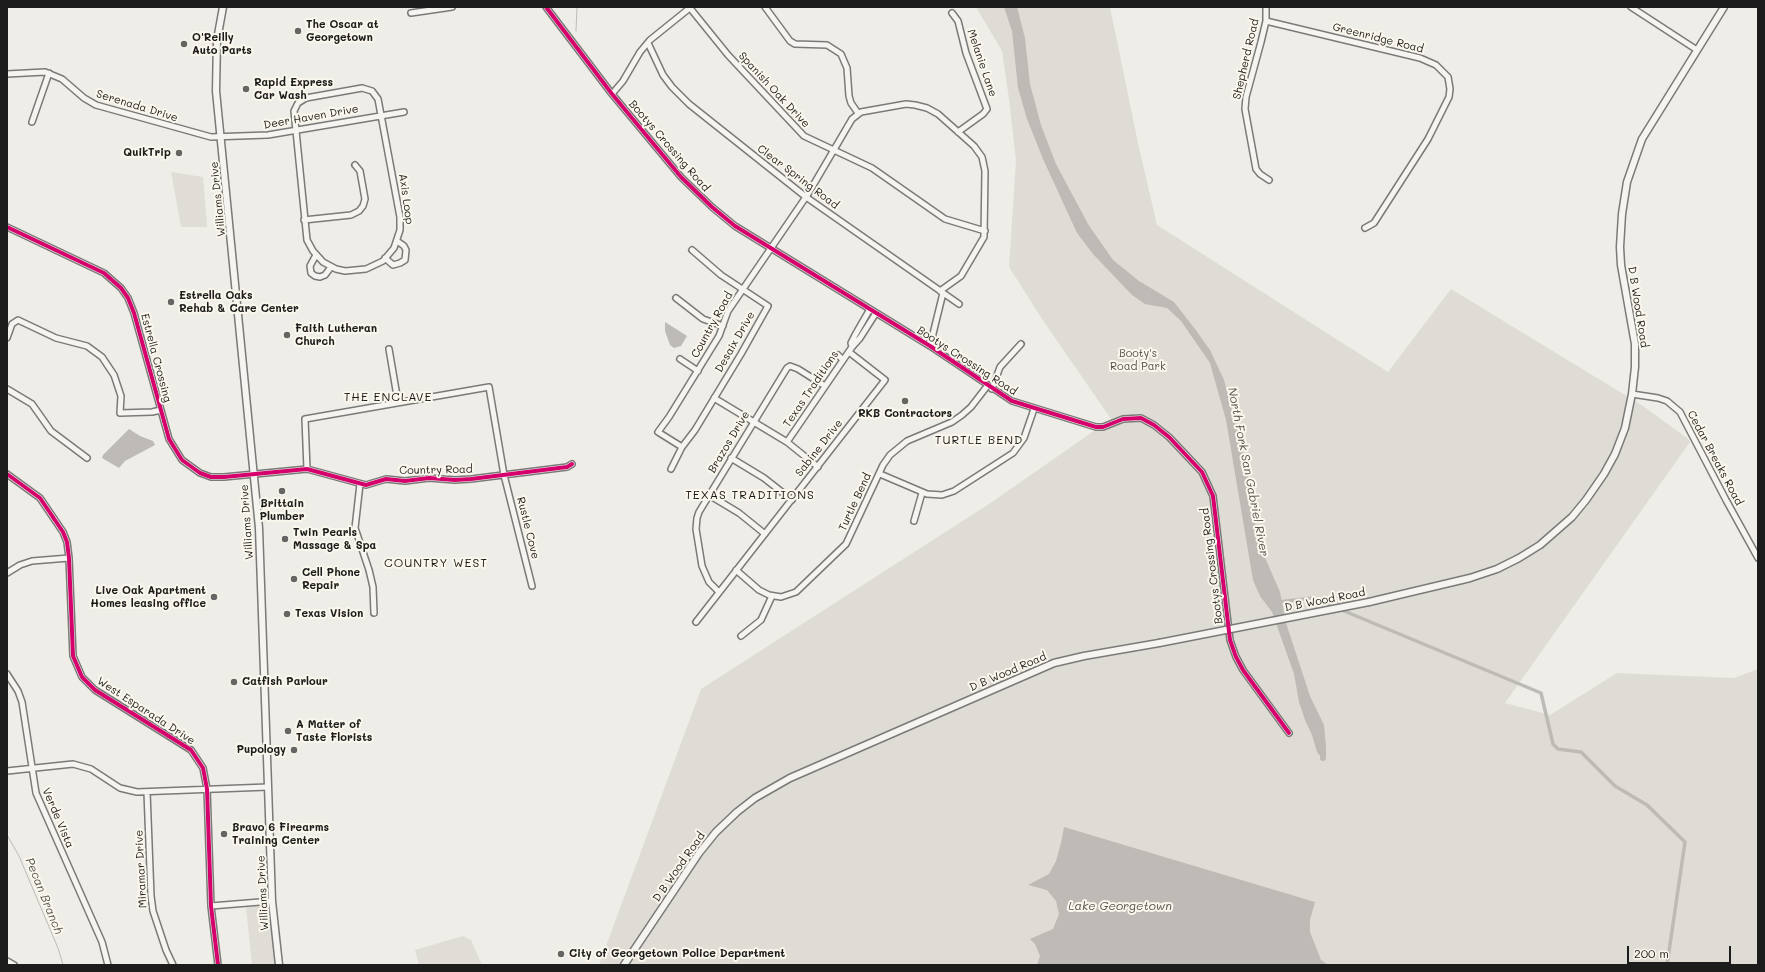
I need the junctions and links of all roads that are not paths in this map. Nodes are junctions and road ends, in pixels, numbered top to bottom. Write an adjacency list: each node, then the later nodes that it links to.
1 (224, 7): 23 (main road, Williams Drive)
2 (452, 7): 9 (street)
3 (546, 7): 16 (street, Bootys Crossing Road)
4 (765, 7): 18 (street)
5 (1266, 7): 11 (street, Shepherd Road)
6 (1631, 7): 13 (street)
7 (1724, 7): 13 (main road, D B Wood Road)
8 (691, 8): 12 (street); 24 (street, Spanish Oak Drive)
9 (411, 13)
10 (952, 13): 22 (street, Melanie Lane)
11 (1266, 21): 26 (street, Shepherd Road); 30 (street, Greenridge Road)
12 (648, 43): 16 (street); 27 (street, Clear Spring Road)
13 (1697, 50): 57 (main road, D B Wood Road)
14 (48, 73): 15 (street, Serenada Drive); 20 (street); 23 (street, Serenada Drive)
15 (7, 74)
16 (612, 94): 33 (street, Bootys Crossing Road)
17 (404, 112): 19 (street, Deer Haven Drive)
18 (858, 114): 22 (street); 24 (street, Country Road)
19 (382, 115): 21 (street, Deer Haven Drive); 21 (street, Axis Loop); 32 (street, Axis Loop)
20 (32, 122)
21 (296, 130): 23 (street, Deer Haven Drive); 28 (street, Axis Loop)
22 (958, 132): 31 (street)
23 (221, 137): 72 (main road, Williams Drive)
24 (834, 150): 27 (street, Country Road); 31 (street, Spanish Oak Drive)
25 (354, 165): 28 (street)
26 (1269, 180)
27 (806, 197): 33 (street, Country Road); 39 (street, Clear Spring Road)
28 (304, 220): 35 (street, Axis Loop)
29 (7, 226): 61 (street, Estrella Crossing)
30 (1365, 228)
31 (985, 231): 39 (street)
32 (397, 241): 36 (street, Axis Loop); 36 (street)
33 (770, 248): 38 (street, Country Road); 42 (street, Bootys Crossing Road)
34 (692, 250): 38 (street, Desaix Drive)
35 (316, 255): 37 (street, Axis Loop); 37 (street)
36 (386, 258): 37 (street, Axis Loop)
37 (331, 267)
38 (743, 290): 44 (street, Country Road); 58 (street, Desaix Drive)
39 (942, 292): 41 (street, Clear Spring Road); 47 (street)
40 (676, 298): 44 (street)
41 (959, 304)
42 (870, 309): 43 (street, Bootys Crossing Road); 49 (street, Texas Traditions)
43 (876, 313): 47 (street, Bootys Crossing Road); 49 (street, Texas Traditions)
44 (723, 326): 53 (street, Country Road)
45 (7, 338): 61 (street)
46 (1021, 344): 55 (street, Turtle Bend)
47 (930, 346): 55 (street, Bootys Crossing Road)
48 (389, 349): 59 (street)
49 (850, 350): 52 (street, Texas Traditions); 68 (street, Sabine Drive)
50 (838, 355): 52 (street)
51 (680, 359): 53 (street)
52 (844, 360): 54 (street, Texas Traditions)
53 (698, 371): 64 (street, Country Road)
54 (825, 386): 62 (street, Brazos Drive); 63 (street, Texas Traditions)
55 (990, 387): 60 (street, Bootys Crossing Road); 73 (street, Turtle Bend)
56 (7, 390): 65 (street)
57 (1632, 394): 82 (street, Cedar Breaks Road); 106 (main road, D B Wood Road, bridge)
58 (714, 398): 62 (street); 64 (street, Desaix Drive)
59 (398, 402): 69 (street); 74 (street, Rustle Cove)
60 (1034, 409): 76 (street); 92 (street, Bootys Crossing Road)
61 (161, 410): 72 (street, Estrella Crossing)
62 (753, 421): 63 (street); 66 (street, Brazos Drive)
63 (787, 442): 68 (street)
64 (682, 447): 70 (street, Desaix Drive)
65 (87, 458)
66 (731, 458): 77 (street, Brazos Drive); 78 (street)
67 (572, 464): 74 (street, Country Road)
68 (818, 467): 78 (street, Sabine Drive)
69 (307, 469): 72 (street, Country Road); 75 (street, Country Road)
70 (671, 469)
71 (7, 474): 81 (street, West Esparada Drive)
72 (254, 474): 95 (main road, Williams Drive)
73 (880, 474): 76 (street); 87 (street, Turtle Bend)
74 (504, 475): 75 (street, Country Road); 85 (street, Rustle Cove)
75 (360, 484): 88 (street)
76 (922, 493): 79 (street)
77 (709, 495): 80 (street); 86 (street, Brazos Drive)
78 (792, 500): 80 (street, Sabine Drive)
79 (914, 521)
80 (765, 534): 83 (street, Sabine Drive)
81 (69, 558): 84 (street); 96 (street, West Esparada Drive)
82 (1758, 558)
83 (736, 570): 86 (street, Sabine Drive); 87 (street)
84 (7, 573)
85 (532, 586)
86 (719, 592): 89 (street, Sabine Drive)
87 (772, 596): 90 (street)
88 (374, 613)
89 (696, 622)
90 (741, 636)
91 (7, 674): 93 (street, Verde Vista)
92 (1289, 733)
93 (31, 769): 94 (street); 97 (street); 102 (street, Verde Vista)
94 (7, 772)
95 (268, 787): 96 (street); 98 (main road, Williams Drive)
96 (207, 789): 97 (street); 99 (street, West Esparada Drive)
97 (147, 792): 103 (street, Miramar Drive)
98 (272, 900): 99 (street); 105 (main road, Williams Drive)
99 (211, 906): 104 (street, West Esparada Drive)
100 (7, 961): 101 (street)
101 (14, 965)
102 (108, 965)
103 (173, 965)
104 (218, 965)
105 (280, 965)
106 (624, 965)

